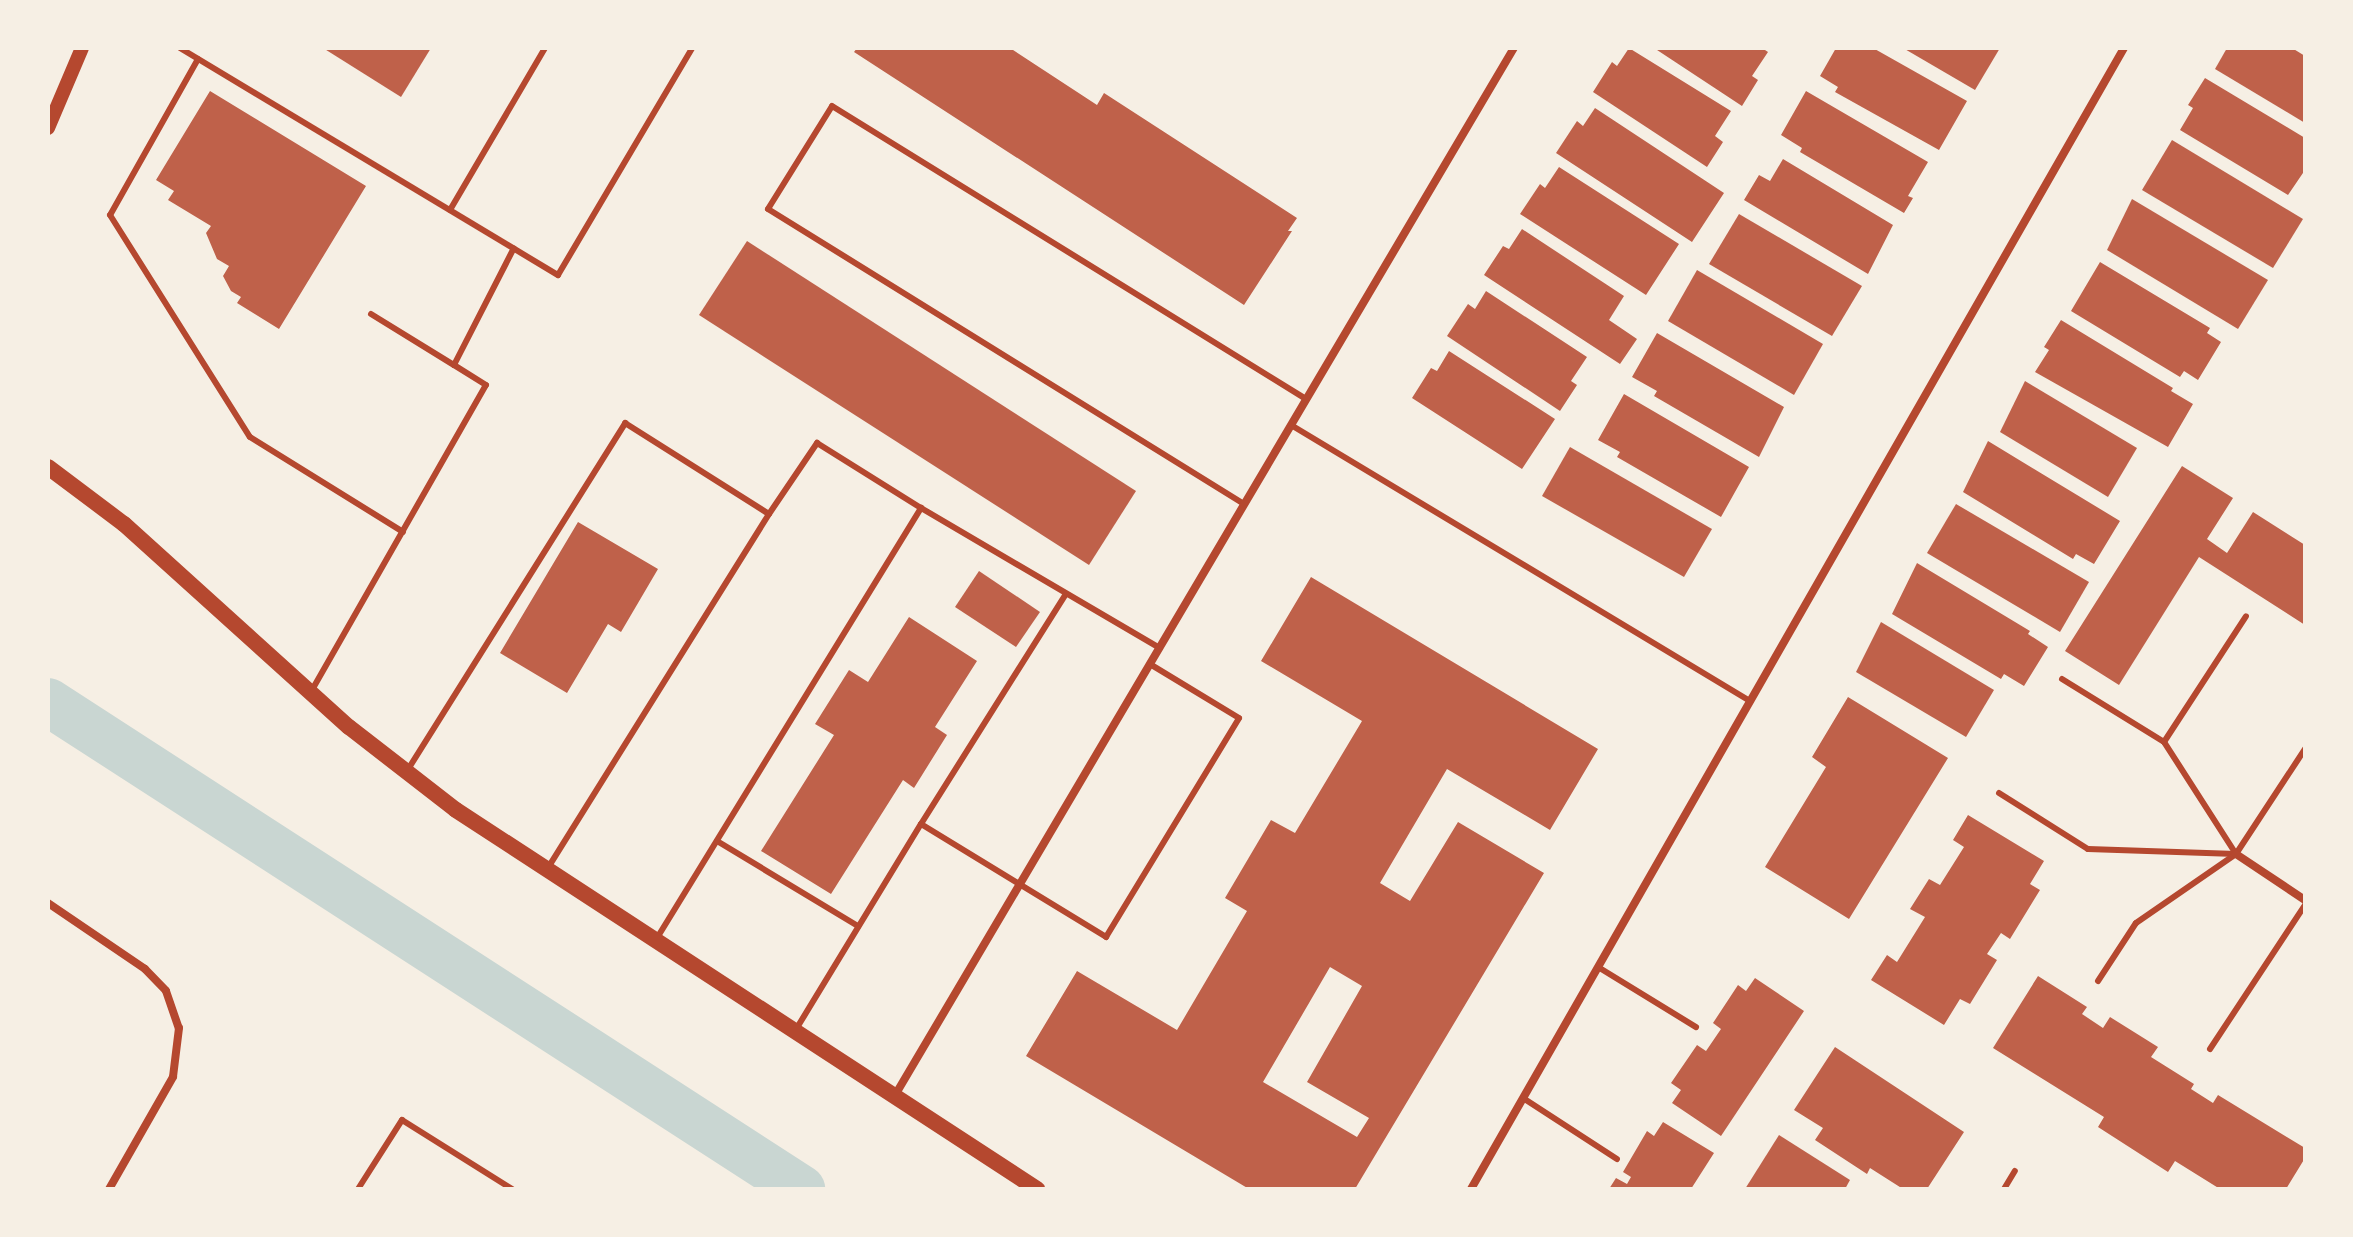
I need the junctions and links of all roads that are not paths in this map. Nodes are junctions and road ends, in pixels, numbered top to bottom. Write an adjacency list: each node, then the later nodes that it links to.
1 (82, 48): 8 (street)
2 (180, 48): 7 (lane)
3 (545, 48): 9 (lane)
4 (692, 48): 10 (lane)
5 (1514, 48): 13 (street)
6 (2124, 48): 26 (street)
7 (198, 59): 9 (lane); 19 (lane)
8 (48, 128)
9 (450, 210): 10 (lane)
10 (514, 248): 12 (lane)
11 (371, 314): 12 (lane)
12 (454, 365): 19 (lane)
13 (1306, 399): 14 (street); 16 (lane)
14 (1291, 425): 16 (street); 26 (lane)
15 (48, 467): 25 (main road)
16 (1244, 504): 22 (street)
17 (921, 508): 18 (lane); 20 (lane); 32 (lane)
18 (769, 514): 29 (lane); 34 (lane)
19 (403, 532): 25 (lane)
20 (1066, 594): 22 (lane); 31 (lane)
21 (2246, 616): 27 (lane)
22 (1160, 648): 23 (street)
23 (1150, 664): 35 (street); 35 (lane)
24 (2062, 679): 27 (lane)
25 (310, 693): 29 (main road)
26 (1750, 701): 40 (street)
27 (2164, 742): 33 (lane)
28 (2305, 749): 33 (lane)
29 (407, 772): 34 (main road)
30 (1999, 793): 33 (lane)
31 (921, 824): 35 (lane); 38 (lane)
32 (717, 841): 38 (lane); 39 (lane)
33 (2236, 854): 36 (street); 41 (lane)
34 (547, 870): 39 (main road)
35 (1019, 884): 45 (street)
36 (2305, 902): 44 (lane)
37 (48, 903): 49 (street)
38 (858, 926): 43 (lane)
39 (655, 941): 43 (main road)
40 (1598, 967): 42 (lane); 46 (street)
41 (2098, 981)
42 (1696, 1027)
43 (795, 1032): 45 (main road)
44 (2210, 1049)
45 (894, 1097): 52 (main road)
46 (1523, 1098): 47 (lane); 53 (street)
47 (1617, 1159)
48 (2015, 1171): 54 (lane)
49 (109, 1189)
50 (358, 1189): 51 (lane)
51 (512, 1189)
52 (1037, 1189)
53 (1471, 1189)
54 (2004, 1189)

